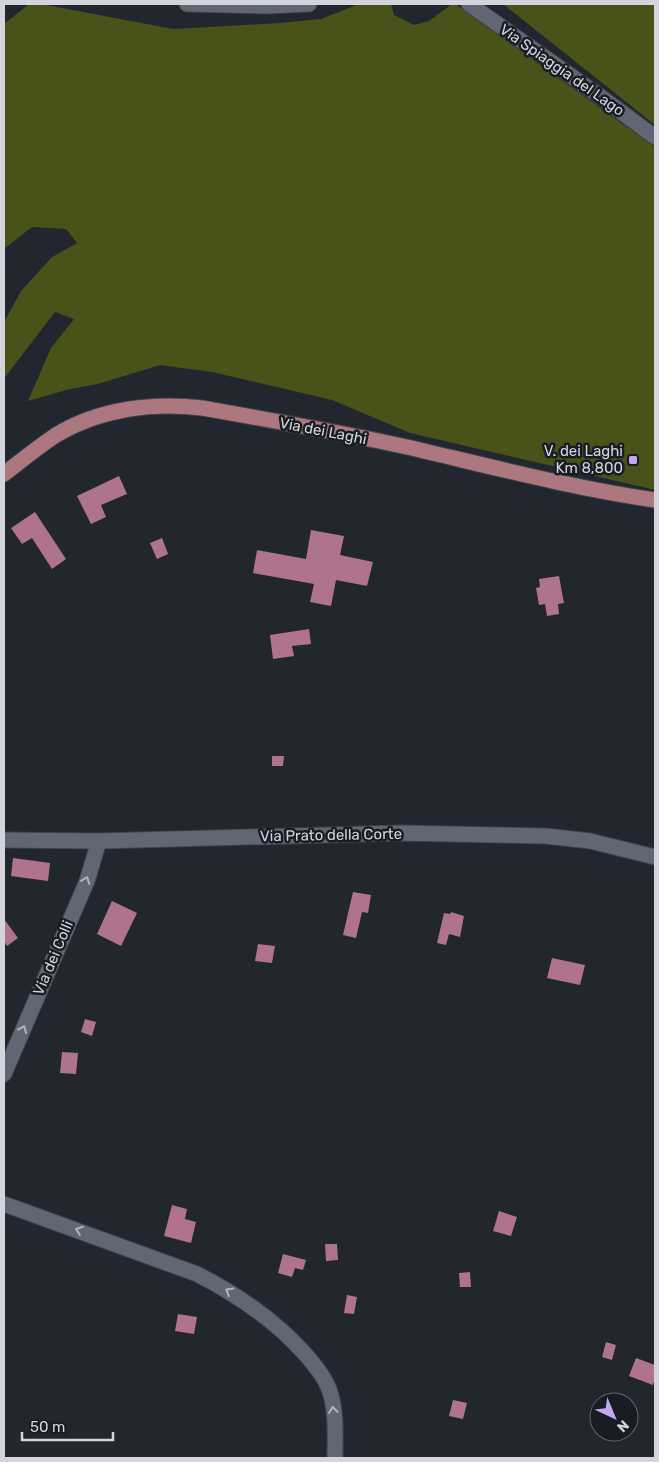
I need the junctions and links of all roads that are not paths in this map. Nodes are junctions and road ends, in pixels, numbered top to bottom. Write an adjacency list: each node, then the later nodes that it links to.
1 (187, 4): 2 (street)
2 (309, 4)
3 (469, 4): 4 (street, Via Spiaggia del Lago)
4 (655, 137)
5 (4, 474): 6 (main road, Via dei Laghi)
6 (655, 500)
7 (4, 840): 8 (street, Via Prato della Corte)
8 (99, 841): 9 (street, Via Prato della Corte); 10 (street, Via dei Colli, one-way to 8)
9 (655, 857)
10 (4, 1074)
11 (4, 1204): 12 (street, one-way to 11)
12 (335, 1458)

